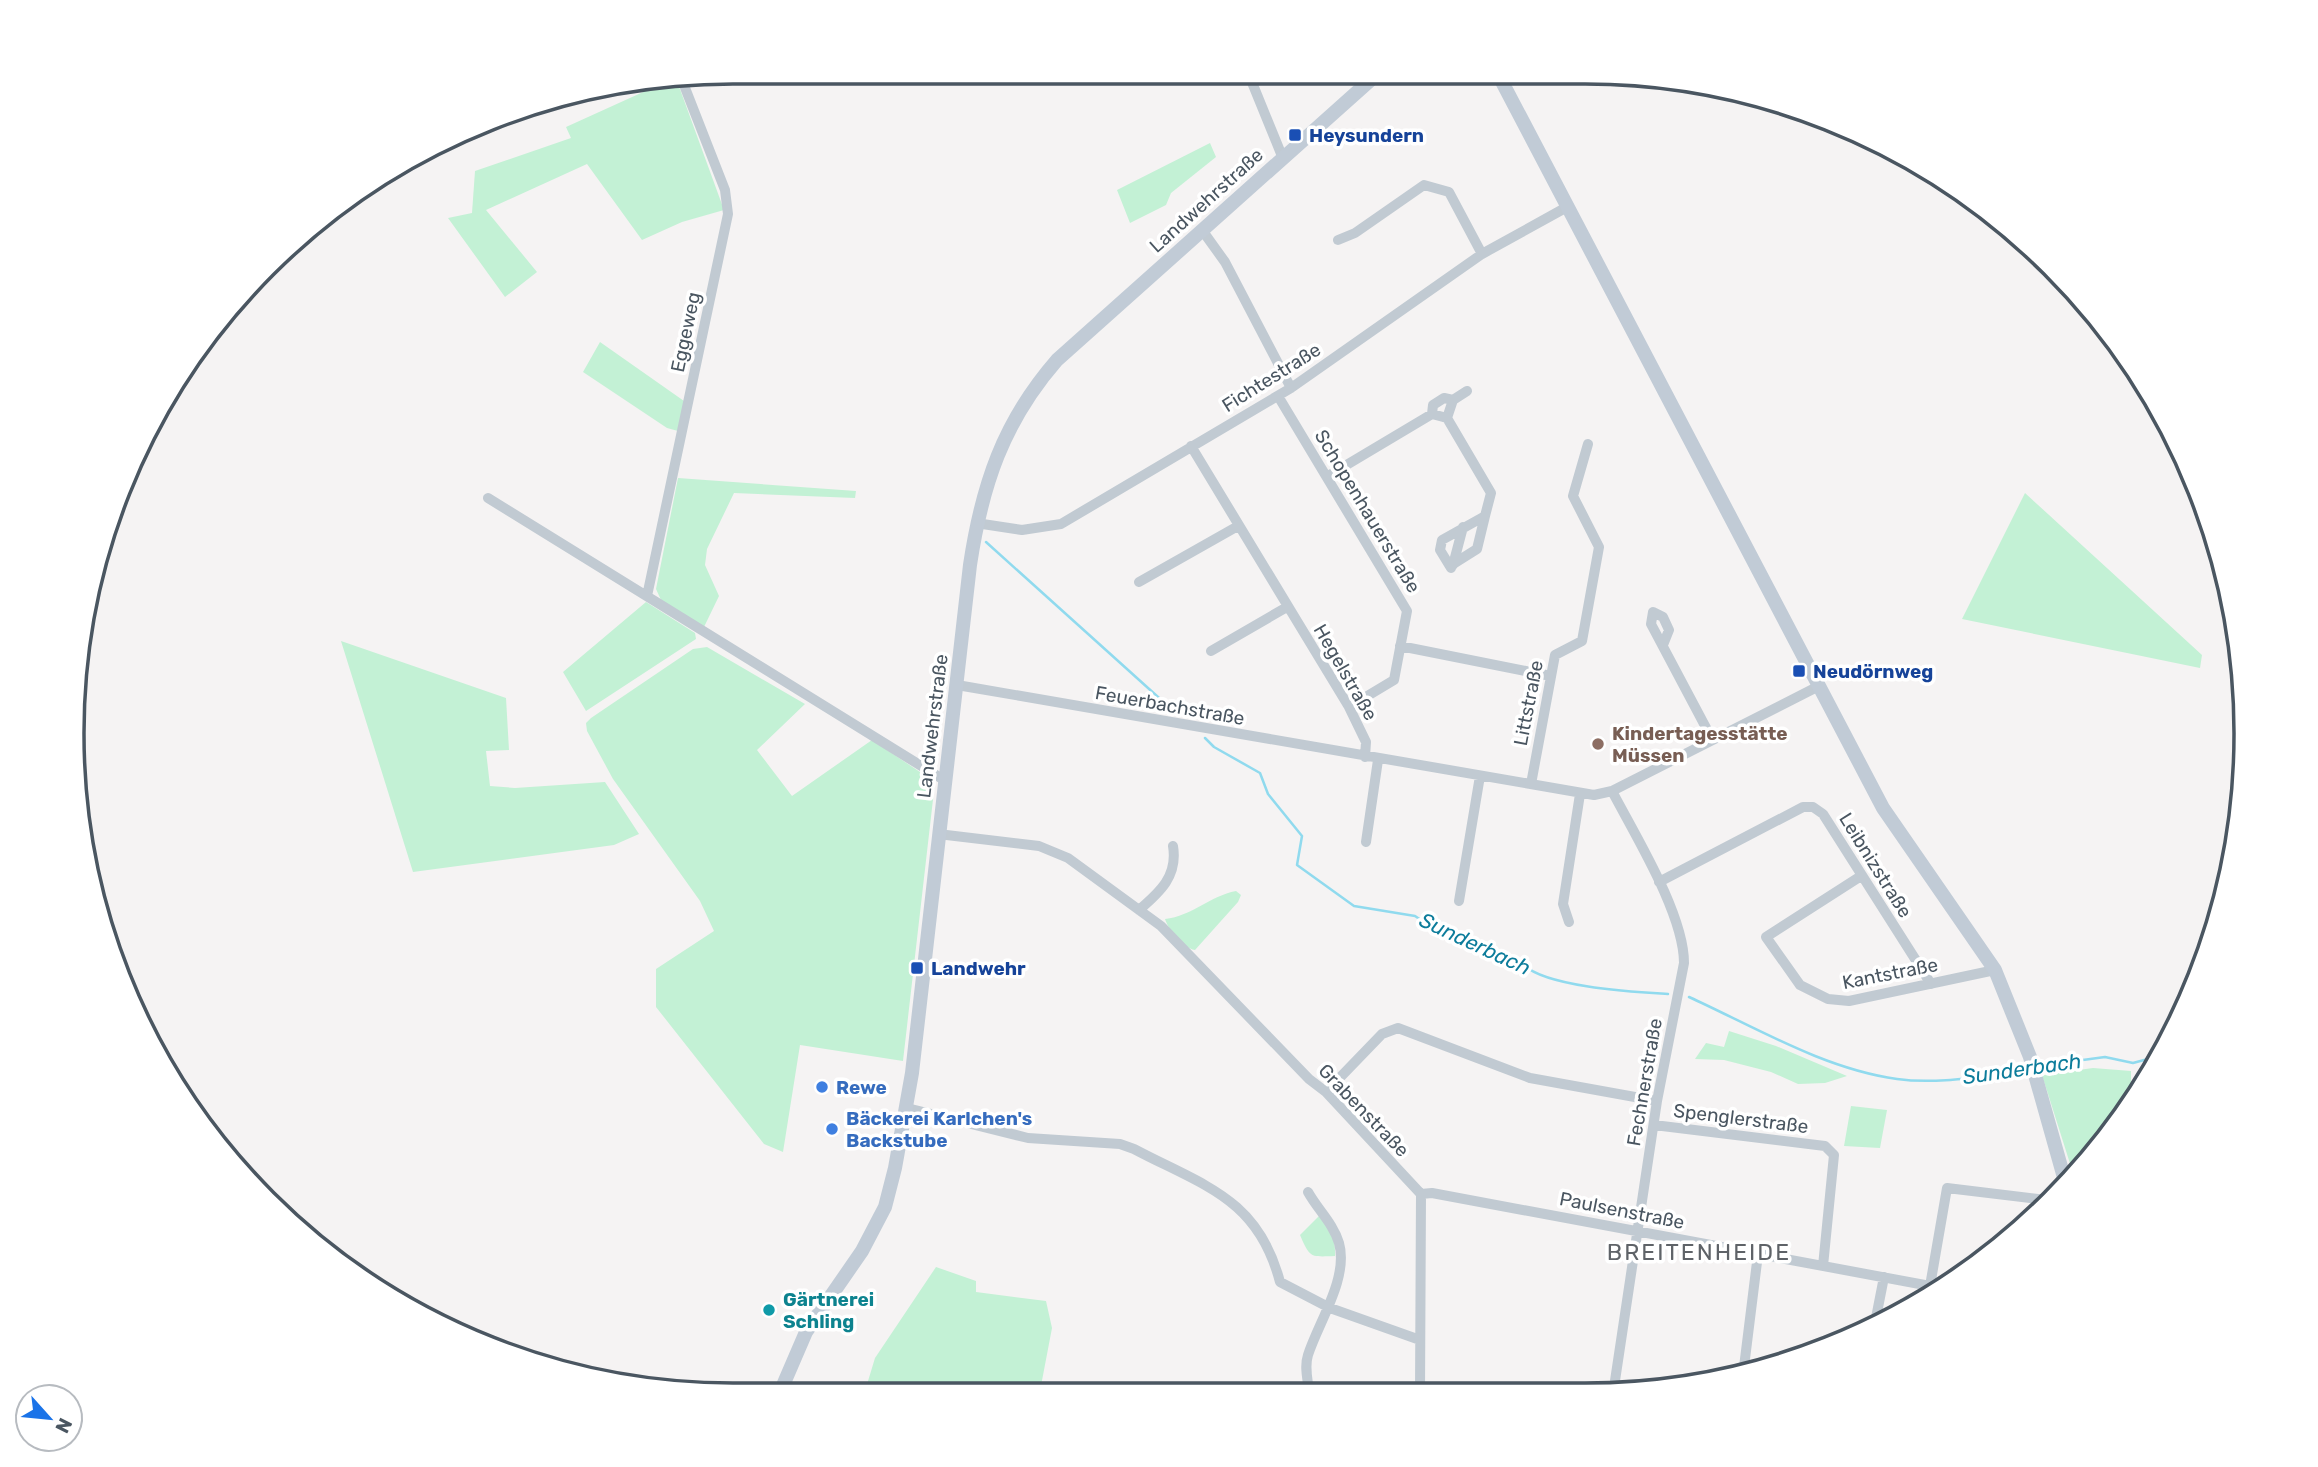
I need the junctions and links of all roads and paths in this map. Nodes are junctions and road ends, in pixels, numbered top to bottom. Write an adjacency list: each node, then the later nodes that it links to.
1 (1253, 84): 5 (street)
2 (1366, 84): 5 (street, Landwehrstraße)
3 (1503, 84): 6 (street)
4 (684, 86): 27 (street, Eggeweg)
5 (1282, 156): 7 (street, Landwehrstraße)
6 (1567, 207): 9 (street, Fichtestraße); 34 (street)
7 (1202, 230): 10 (street); 21 (street, Landwehrstraße)
8 (1338, 240): 9 (street)
9 (1482, 254): 10 (street, Fichtestraße)
10 (1291, 388): 12 (street, Fichtestraße)
11 (1467, 391): 13 (street)
12 (1278, 396): 17 (street, Fichtestraße); 18 (street, Schopenhauerstraße)
13 (1453, 400): 14 (street); 15 (street)
14 (1432, 414): 15 (street); 18 (street)
15 (1447, 418): 20 (street)
16 (1588, 444): 32 (street, Littstraße)
17 (1191, 446): 21 (street, Fichtestraße); 22 (street, Hegelstraße)
18 (1328, 476): 30 (street, Schopenhauerstraße)
19 (488, 498): 27 (street)
20 (1485, 516): 23 (street); 24 (street)
21 (976, 523): 33 (street, Landwehrstraße)
22 (1238, 526): 26 (street); 28 (street, Hegelstraße)
23 (1462, 532): 24 (street); 25 (street); 25 (street)
24 (1478, 542): 25 (street)
25 (1451, 567)
26 (1139, 582)
27 (647, 596): 40 (street)
28 (1287, 607): 31 (street); 35 (street, Hegelstraße)
29 (1663, 645): 36 (street)
30 (1400, 646): 32 (street); 35 (street, Schopenhauerstraße)
31 (1211, 651)
32 (1551, 676): 41 (street, Littstraße)
33 (957, 685): 37 (street, Feuerbachstraße); 40 (street, Landwehrstraße)
34 (1817, 687): 36 (street, Feuerbachstraße); 52 (street)
35 (1349, 707): 37 (street, Hegelstraße)
36 (1712, 739): 42 (street, Feuerbachstraße)
37 (1365, 757): 38 (street, Feuerbachstraße)
38 (1378, 760): 39 (street, Feuerbachstraße); 45 (street)
39 (1480, 776): 41 (street, Feuerbachstraße); 49 (street)
40 (944, 780): 44 (street, Landwehrstraße)
41 (1531, 784): 43 (street, Feuerbachstraße)
42 (1612, 791): 43 (street, Feuerbachstraße); 48 (street, Fechnerstraße)
43 (1580, 794): 51 (street)
44 (939, 834): 50 (street, Grabenstraße); 56 (street, Landwehrstraße)
45 (1366, 842)
46 (1174, 846): 50 (street)
47 (1861, 876): 48 (street, Leibnizstraße); 53 (street, Leibnizstraße); 53 (street, Kantstraße)
48 (1659, 882): 55 (street, Fechnerstraße)
49 (1459, 901)
50 (1139, 910): 54 (street, Grabenstraße)
51 (1569, 922)
52 (1995, 970): 53 (street, Kantstraße); 58 (street)
53 (1931, 984)
54 (1326, 1092): 55 (street); 60 (street, Grabenstraße)
55 (1657, 1101): 57 (street, Fechnerstraße)
56 (908, 1108): 68 (street); 73 (street, Landwehrstraße)
57 (1654, 1125): 62 (street, Fechnerstraße); 64 (street, Spenglerstraße)
58 (2063, 1173)
59 (1308, 1192): 68 (street)
60 (1421, 1194): 62 (street, Paulsenstraße); 70 (street)
61 (2038, 1199): 66 (street)
62 (1637, 1230): 63 (street, Paulsenstraße); 72 (street, Fechnerstraße)
63 (1758, 1254): 64 (street, Paulsenstraße); 71 (street)
64 (1823, 1266): 65 (street, Paulsenstraße)
65 (1884, 1277): 67 (street, Paulsenstraße); 69 (street)
66 (1936, 1280)
67 (1926, 1285)
68 (1330, 1308): 70 (street); 74 (street)
69 (1877, 1313)
70 (1420, 1340): 75 (street)
71 (1744, 1363)
72 (1615, 1382)
73 (784, 1383)
74 (1309, 1383)
75 (1420, 1383)

